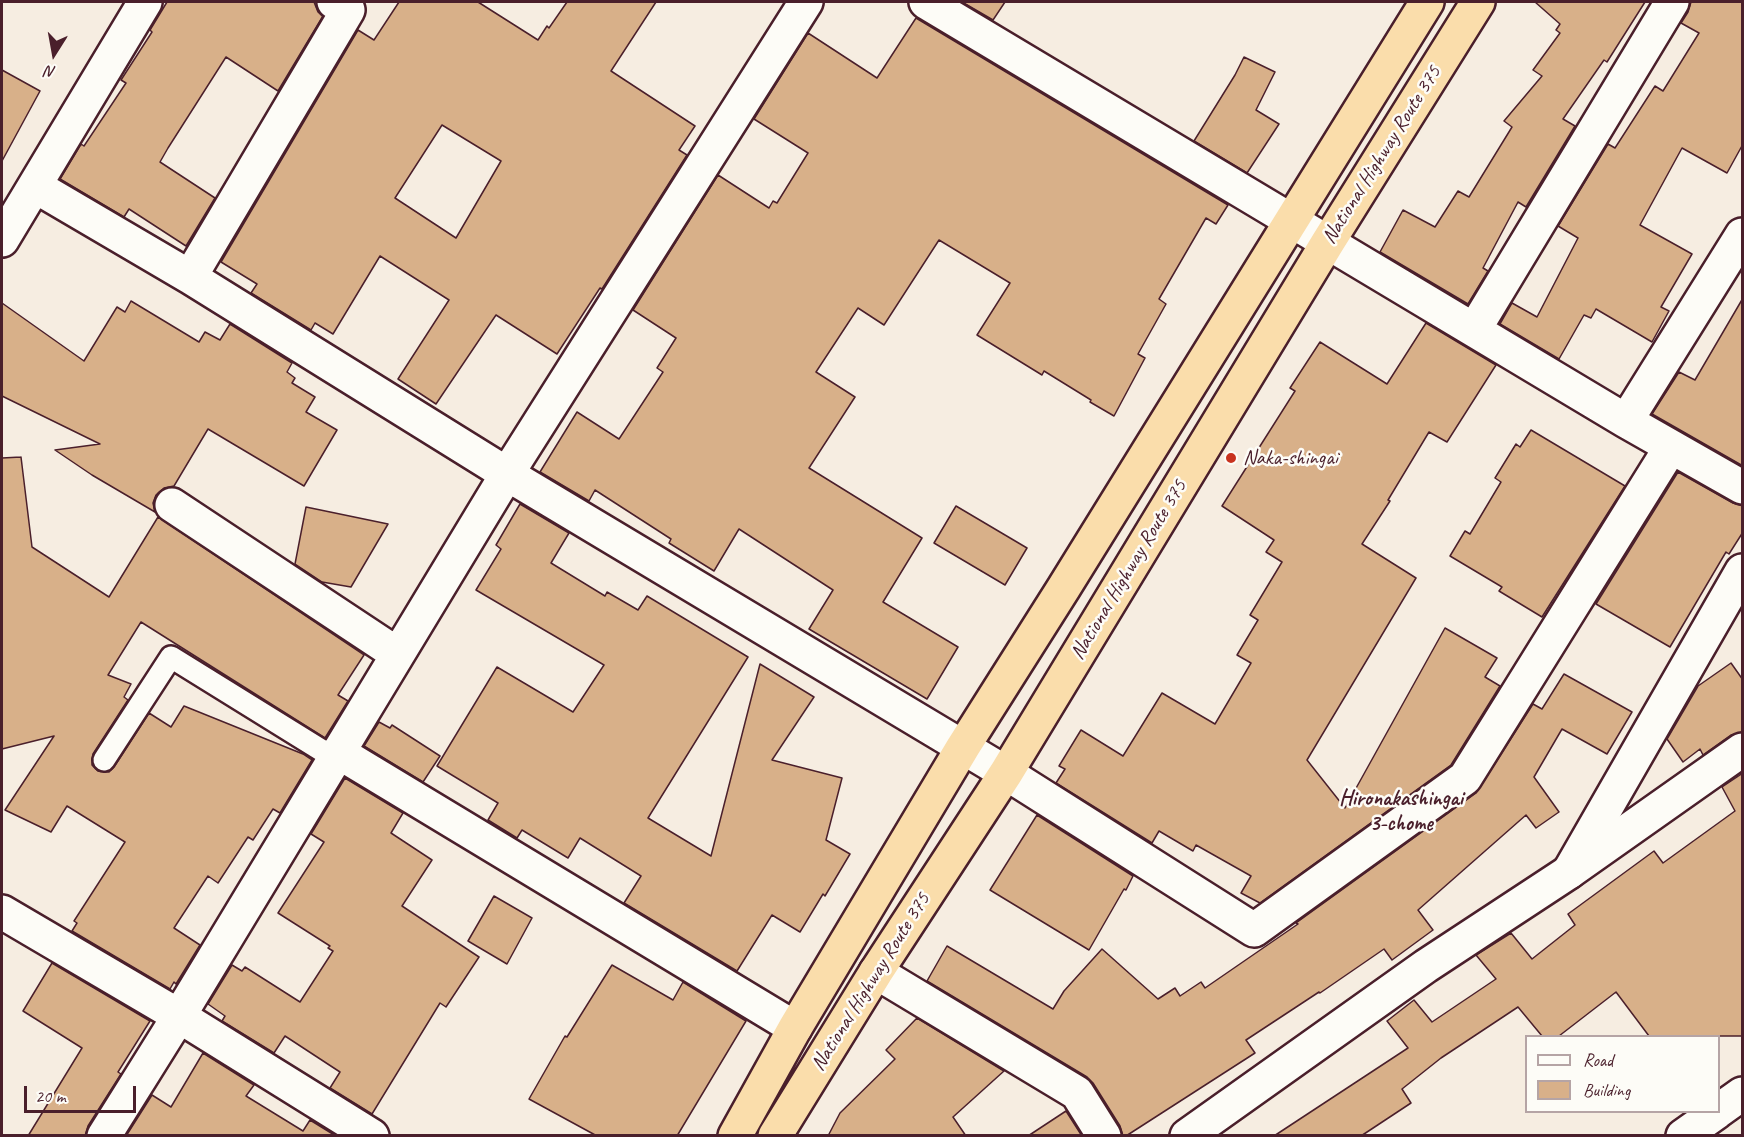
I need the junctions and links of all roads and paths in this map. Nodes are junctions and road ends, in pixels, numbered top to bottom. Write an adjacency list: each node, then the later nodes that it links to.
1 (145, 2): 8 (street)
2 (334, 2): 13 (street)
3 (806, 2): 17 (street)
4 (926, 2): 9 (street)
5 (1427, 2): 9 (highway, National Highway Route 375)
6 (1478, 2): 12 (highway, National Highway Route 375)
7 (1672, 2): 14 (street)
8 (35, 186): 11 (street); 13 (street)
9 (1292, 220): 12 (street); 22 (highway, National Highway Route 375)
10 (1743, 235): 15 (street)
11 (2, 240)
12 (1328, 242): 14 (street); 26 (highway, National Highway Route 375)
13 (190, 277): 17 (street)
14 (1474, 330): 15 (street)
15 (1626, 421): 16 (street)
16 (1671, 447): 18 (street); 26 (street)
17 (507, 474): 21 (street); 22 (street)
18 (1743, 487)
19 (172, 505): 21 (street)
20 (1743, 571): 27 (street)
21 (397, 654): 24 (street)
22 (963, 747): 26 (street); 31 (highway, National Highway Route 375)
23 (1743, 750): 27 (street)
24 (336, 755): 25 (lane); 30 (street); 31 (street)
25 (104, 760)
26 (1006, 773): 29 (highway, National Highway Route 375)
27 (1569, 872): 40 (street)
28 (2, 912): 30 (street)
29 (876, 972): 38 (highway, National Highway Route 375); 39 (street)
30 (179, 1016): 35 (street); 36 (street)
31 (795, 1028): 37 (highway, National Highway Route 375)
32 (1743, 1094): 33 (street)
33 (1720, 1110)
34 (1715, 1113): 41 (street)
35 (104, 1136)
36 (372, 1136)
37 (735, 1136)
38 (775, 1136)
39 (1104, 1136)
40 (1187, 1136)
41 (1683, 1136)

